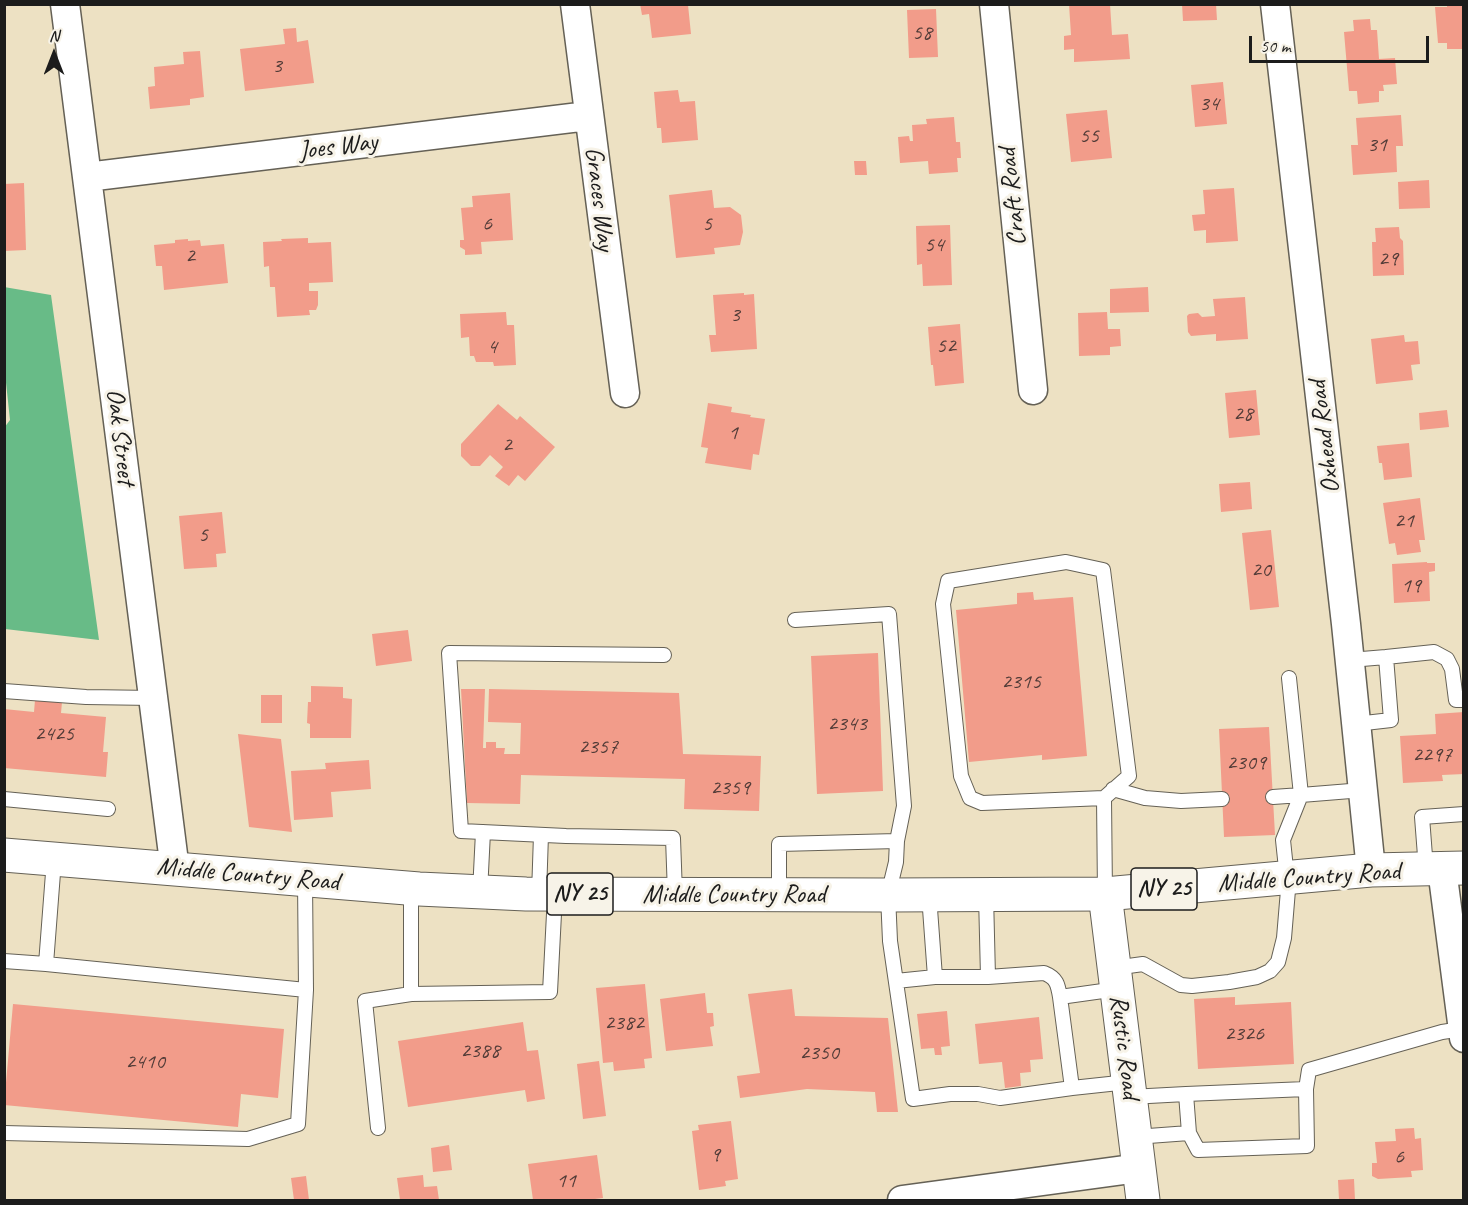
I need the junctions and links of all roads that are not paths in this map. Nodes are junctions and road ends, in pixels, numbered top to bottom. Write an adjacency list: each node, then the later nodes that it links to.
1 (65, 4): 6 (street, Oak Street)
2 (574, 4): 5 (street, Graces Way)
3 (994, 4): 7 (street, Craft Road)
4 (1275, 4): 12 (street, Oxhead Road)
5 (588, 116): 6 (street, Joes Way); 8 (street, Graces Way)
6 (87, 177): 15 (street, Oak Street)
7 (1033, 390)
8 (625, 393)
9 (795, 620): 28 (lane)
10 (664, 655): 26 (lane)
11 (1386, 657): 12 (lane); 16 (lane); 17 (lane)
12 (1350, 660): 17 (street, Oxhead Road)
13 (1289, 678): 20 (lane)
14 (4, 691): 15 (lane)
15 (153, 698): 32 (street, Oak Street)
16 (1464, 699)
17 (1356, 724): 18 (street, Oxhead Road)
18 (1363, 790): 20 (lane); 33 (street, Oxhead Road)
19 (1109, 794): 19 (lane); 23 (lane); 39 (lane)
20 (1301, 795): 21 (lane); 34 (lane)
21 (1273, 797)
22 (4, 799): 24 (lane)
23 (1222, 799)
24 (108, 809)
25 (1464, 814): 31 (lane)
26 (483, 832): 27 (lane); 37 (lane)
27 (541, 835): 38 (lane); 40 (lane)
28 (897, 841): 41 (lane); 42 (lane)
29 (4, 855): 30 (main road, Middle Country Road / NY 25)
30 (54, 860): 32 (main road, Middle Country Road / NY 25); 46 (lane)
31 (1444, 869): 33 (main road, Middle Country Road / NY 25); 54 (street)
32 (175, 870): 35 (main road, Middle Country Road / NY 25)
33 (1371, 870): 34 (main road, Middle Country Road / NY 25)
34 (1288, 878): 39 (main road, Middle Country Road / NY 25); 49 (lane)
35 (305, 880): 36 (main road, Middle Country Road / NY 25); 51 (lane)
36 (411, 889): 37 (main road, Middle Country Road / NY 25); 52 (lane)
37 (480, 892): 38 (main road, Middle Country Road / NY 25)
38 (547, 894): 40 (main road, Middle Country Road / NY 25); 52 (lane)
39 (1105, 894): 44 (main road, Middle Country Road / NY 25); 49 (main road, Rustic Road)
40 (675, 895): 41 (main road, Middle Country Road / NY 25)
41 (779, 895): 42 (main road, Middle Country Road / NY 25)
42 (888, 895): 43 (main road, Middle Country Road / NY 25); 50 (lane)
43 (928, 895): 44 (main road, Middle Country Road / NY 25); 47 (lane)
44 (986, 895): 48 (lane)
45 (4, 961): 46 (lane)
46 (46, 964): 51 (lane)
47 (935, 977): 48 (lane); 50 (lane)
48 (988, 977): 53 (lane)
49 (1115, 978): 53 (lane); 56 (main road, Rustic Road)
50 (896, 981): 55 (lane)
51 (306, 990): 60 (lane)
52 (411, 994): 59 (lane)
53 (1060, 997): 55 (lane)
54 (1463, 1033): 57 (lane)
55 (1072, 1088): 56 (lane)
56 (1129, 1089): 58 (lane); 62 (main road, Rustic Road)
57 (1306, 1089): 58 (lane); 61 (lane)
58 (1186, 1094): 61 (lane)
59 (378, 1128)
60 (4, 1133)
61 (1189, 1133): 62 (lane)
62 (1137, 1153): 63 (street); 64 (main road, Rustic Road)
63 (902, 1200)
64 (1143, 1200)

